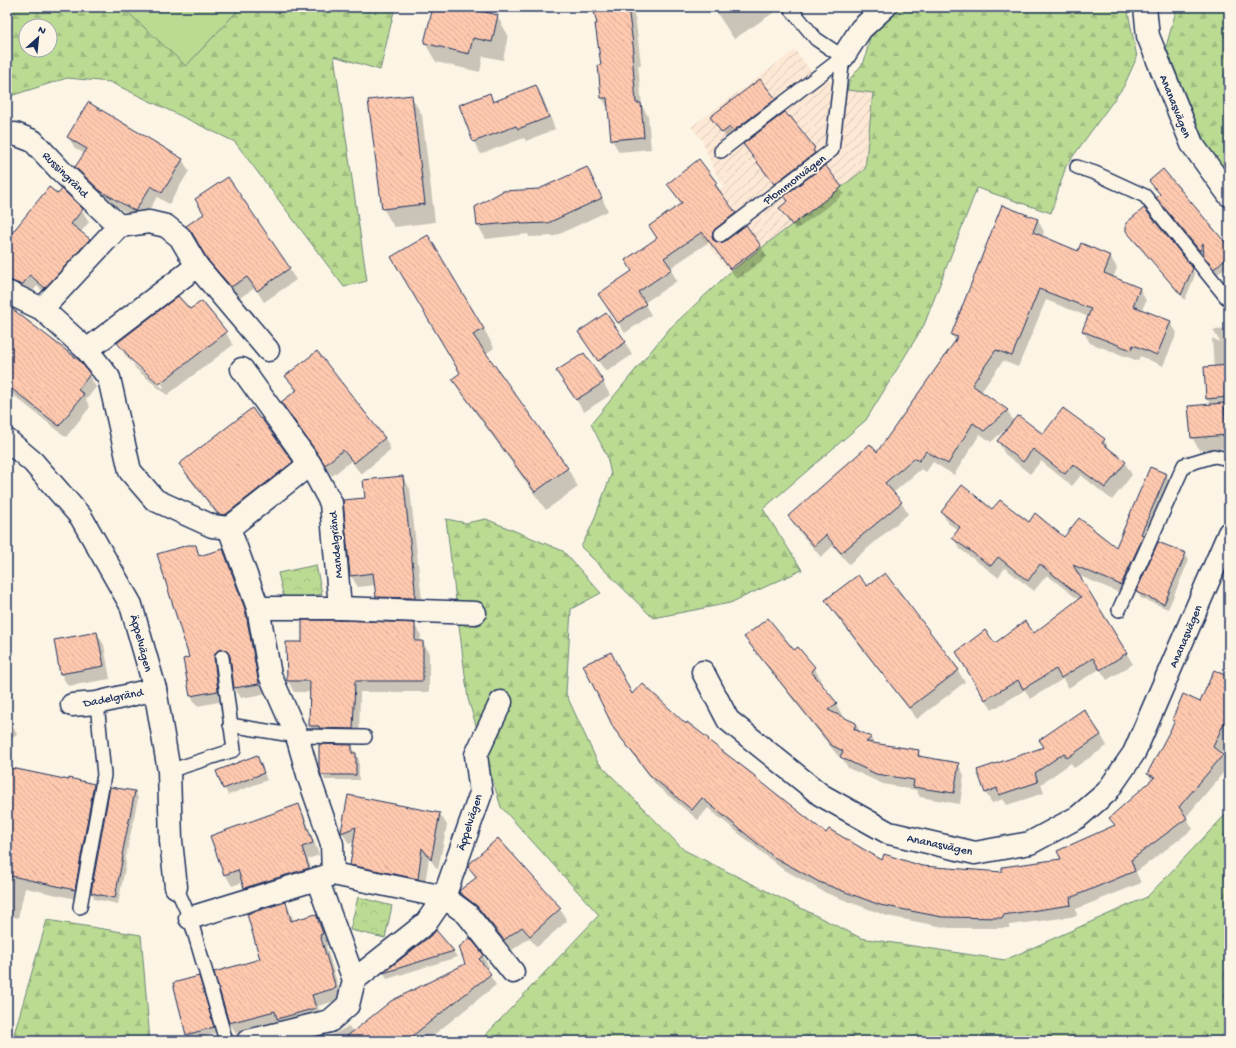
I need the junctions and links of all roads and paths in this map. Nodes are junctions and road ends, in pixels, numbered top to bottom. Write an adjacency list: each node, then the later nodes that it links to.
1 (794, 7): 4 (lane)
2 (885, 7): 4 (street, Plommonvägen)
3 (1146, 7): 8 (street, Ananasvägen)
4 (844, 57): 6 (lane, Plommonvägen); 10 (lane, Plommonvägen)
5 (7, 136): 9 (street, Russingränd)
6 (721, 150)
7 (1077, 167): 13 (lane)
8 (1229, 194)
9 (119, 226): 11 (street); 14 (street)
10 (720, 235)
11 (197, 266): 15 (street); 16 (street)
12 (7, 292): 14 (street)
13 (1229, 298)
14 (42, 309): 15 (street)
15 (87, 350): 21 (street)
16 (268, 350)
17 (242, 369): 20 (street, Mandelgränd)
18 (7, 440): 29 (street, Äppelvägen)
19 (1229, 459): 25 (lane)
20 (310, 464): 21 (street); 24 (street, Mandelgränd)
21 (229, 528): 23 (street)
22 (1229, 533): 28 (street, Ananasvägen)
23 (258, 608): 24 (street); 34 (street)
24 (340, 608): 26 (street)
25 (1119, 610)
26 (475, 613)
27 (222, 657): 33 (lane)
28 (703, 672)
29 (155, 689): 31 (street, Dadelgränd); 36 (street, Äppelvägen)
30 (501, 702): 39 (street, Äppelvägen)
31 (97, 703): 32 (street, Dadelgränd); 40 (lane)
32 (72, 705)
33 (230, 725): 34 (lane); 36 (lane)
34 (297, 736): 35 (lane); 37 (street)
35 (365, 737)
36 (168, 771): 38 (street, Äppelvägen)
37 (325, 876): 39 (street); 41 (street); 43 (street)
38 (176, 887): 41 (lane)
39 (444, 897): 42 (street); 43 (street, Äppelvägen)
40 (80, 907)
41 (190, 918): 44 (lane)
42 (513, 972)
43 (354, 980): 45 (street)
44 (226, 1041)
45 (248, 1041)

